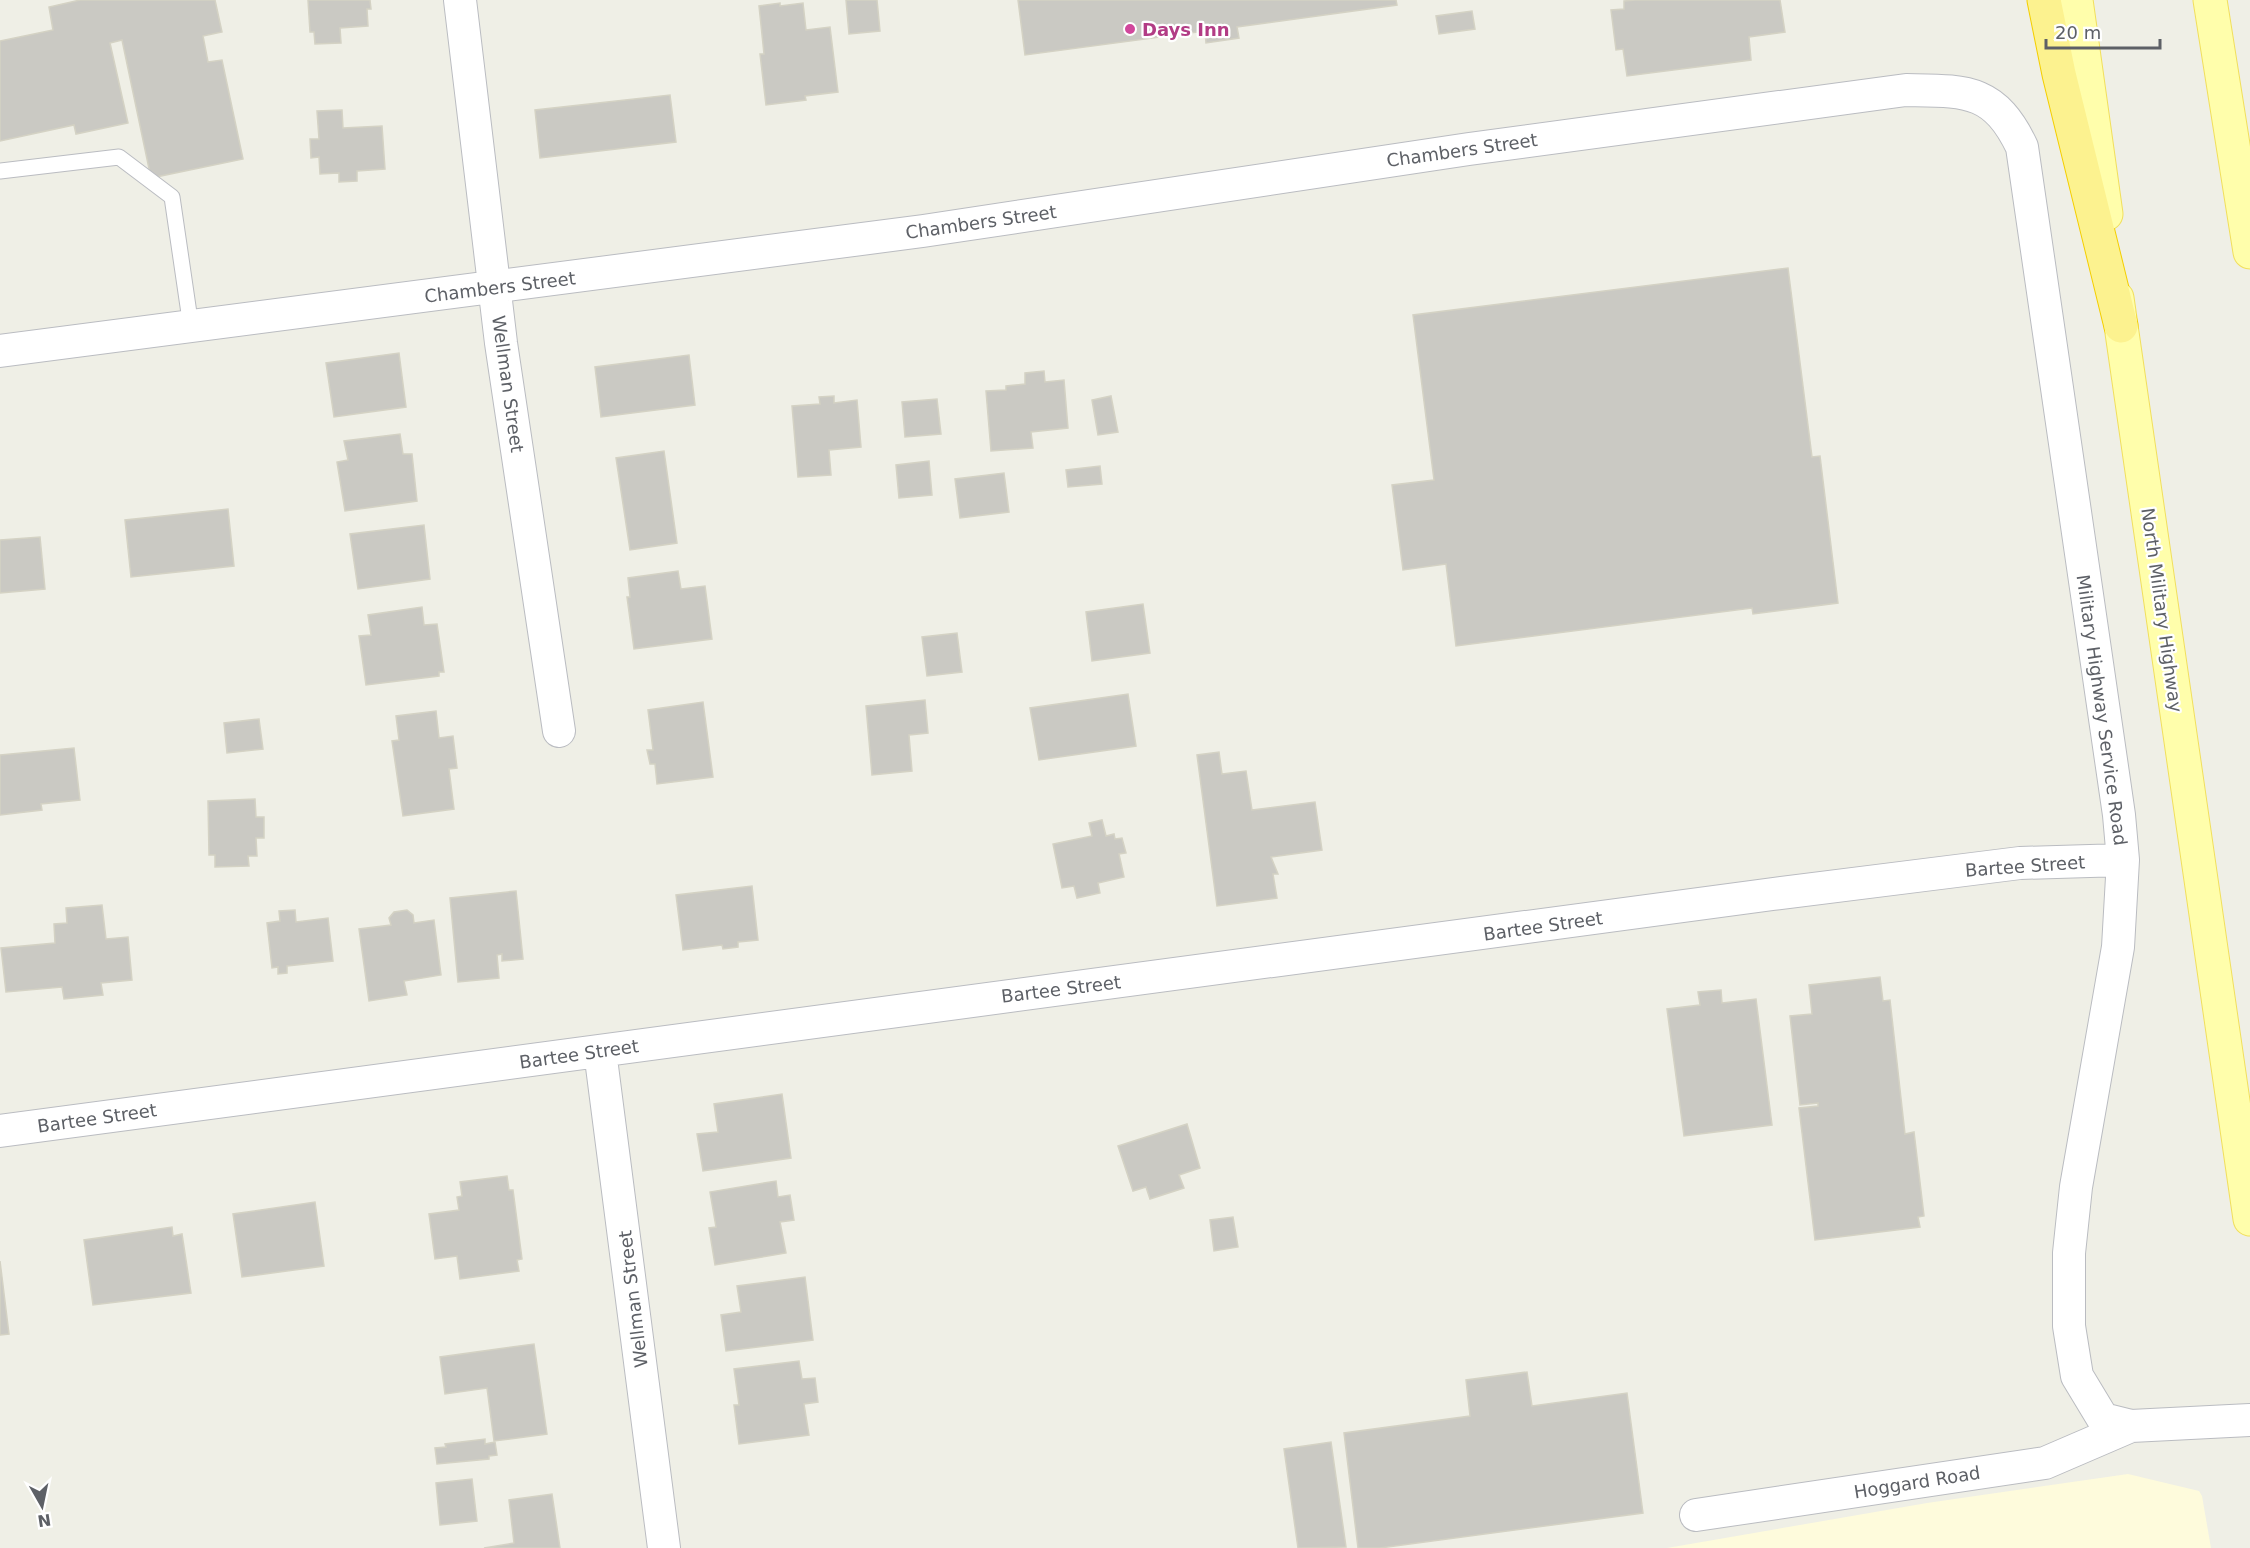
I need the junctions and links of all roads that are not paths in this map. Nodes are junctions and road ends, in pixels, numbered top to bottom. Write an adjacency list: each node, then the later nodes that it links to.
1 (460, 0): 8 (street, Wellman Street)
2 (2044, 0): 9 (highway)
3 (2076, 0): 9 (main road, North Military Highway)
4 (2210, 0): 7 (main road)
5 (1962, 91): 8 (street, Chambers Street); 13 (street, Military Highway Service Road)
6 (0, 171): 10 (lane)
7 (2250, 252)
8 (494, 288): 10 (street, Chambers Street); 12 (street, Wellman Street)
9 (2121, 326): 16 (main road, North Military Highway)
10 (191, 327): 11 (street, Chambers Street)
11 (0, 351)
12 (559, 732)
13 (2122, 860): 14 (street, Bartee Street); 18 (street, Military Highway Service Road)
14 (600, 1051): 15 (street, Bartee Street); 20 (street, Wellman Street)
15 (0, 1131)
16 (2250, 1219)
17 (2250, 1420): 18 (street, Military Highway Service Road)
18 (2132, 1426): 19 (street, Hoggard Road)
19 (1696, 1515)
20 (664, 1548)

